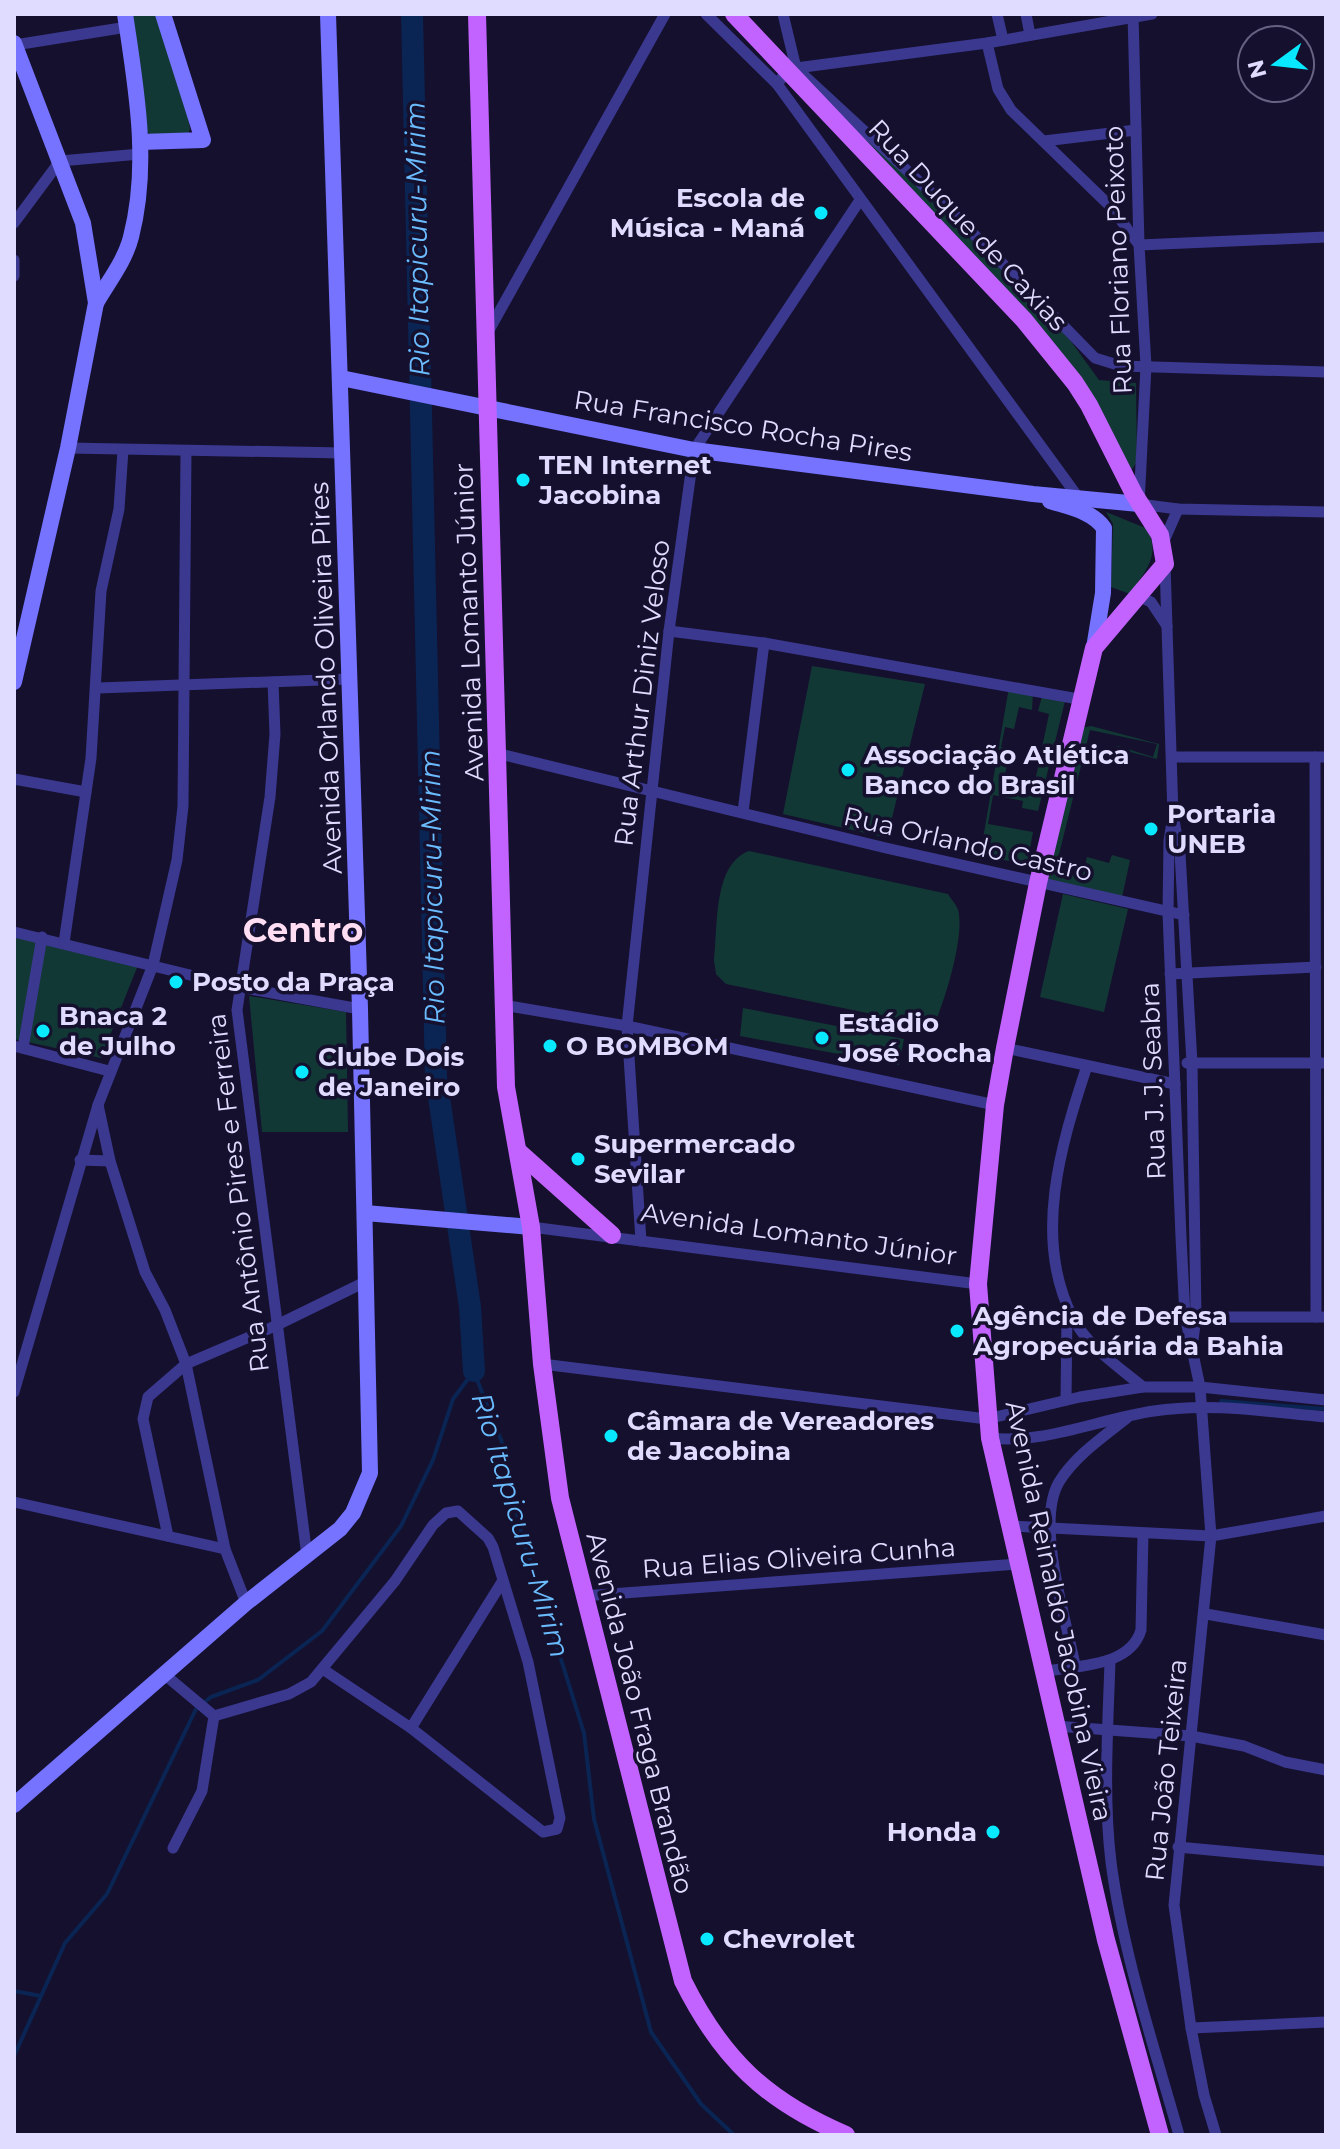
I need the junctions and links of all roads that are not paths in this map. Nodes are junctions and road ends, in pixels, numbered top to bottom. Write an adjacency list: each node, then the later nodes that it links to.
1 (163, 14): 20 (street)
2 (328, 14): 32 (street, Avenida Orlando Oliveira Pires)
3 (477, 14): 29 (main road, Avenida Lomanto Júnior)
4 (665, 14): 29 (street)
5 (706, 14): 17 (street, Rua Duque de Caxias)
6 (734, 14): 17 (main road, Rua Duque de Caxias)
7 (783, 14): 17 (street)
8 (997, 14): 14 (street)
9 (1026, 14): 13 (street)
10 (1152, 14): 11 (street)
11 (1133, 16): 13 (street); 18 (street, Rua Floriano Peixoto)
12 (126, 20): 16 (street); 20 (street)
13 (1030, 35): 14 (street)
14 (1003, 40): 15 (street)
15 (987, 43): 17 (street); 19 (street)
16 (14, 44): 21 (street)
17 (787, 74): 22 (street, Rua Duque de Caxias); 30 (street, Rua Duque de Caxias); 41 (main road, Rua Duque de Caxias)
18 (1136, 130): 19 (street); 25 (street, Rua Floriano Peixoto)
19 (1044, 141): 25 (street)
20 (140, 148): 21 (street); 28 (street)
21 (60, 161): 23 (street); 28 (street)
22 (860, 200): 36 (street, Rua Arthur Diniz Veloso); 40 (street, Rua Duque de Caxias)
23 (14, 223)
24 (1326, 237): 25 (street)
25 (1139, 245): 30 (street, Rua Floriano Peixoto)
26 (14, 260): 27 (street)
27 (14, 276)
28 (96, 303): 34 (street)
29 (487, 334): 33 (main road, Avenida Lomanto Júnior)
30 (1146, 366): 31 (street, Rua Duque de Caxias); 41 (street, Rua Floriano Peixoto)
31 (1326, 372)
32 (341, 378): 33 (street, Rua Francisco Rocha Pires); 38 (street, Avenida Orlando Oliveira Pires)
33 (481, 407): 36 (street, Rua Francisco Rocha Pires); 57 (main road, Avenida Lomanto Júnior)
34 (68, 448): 35 (street); 52 (street)
35 (123, 450): 37 (street); 55 (street)
36 (694, 450): 39 (street, Rua Francisco Rocha Pires); 48 (street, Rua Arthur Diniz Veloso)
37 (186, 451): 38 (street); 54 (street)
38 (344, 453): 51 (street, Avenida Orlando Oliveira Pires)
39 (1033, 494): 40 (street, Rua Francisco Rocha Pires); 50 (street)
40 (1078, 497): 41 (street, Rua Francisco Rocha Pires)
41 (1137, 499): 42 (street, Rua Francisco Rocha Pires); 44 (main road, Rua Duque de Caxias)
42 (1178, 509): 43 (street, Rua Francisco Rocha Pires); 44 (street)
43 (1326, 512)
44 (1163, 543): 45 (main road)
45 (1165, 564): 46 (main road); 47 (street, Rua J. J. Seabra)
46 (1138, 596): 47 (street); 50 (main road)
47 (1169, 628): 58 (street, Rua J. J. Seabra)
48 (669, 631): 49 (street); 61 (street, Rua Arthur Diniz Veloso)
49 (764, 643): 56 (street); 63 (street)
50 (1094, 648): 56 (main road, Avenida Reinaldo Jacobina Vieira)
51 (349, 679): 53 (street); 78 (street, Avenida Orlando Oliveira Pires)
52 (14, 682)
53 (273, 682): 54 (street); 76 (street, Rua Antônio Pires e Ferreira)
54 (183, 684): 55 (street); 72 (street)
55 (98, 688): 62 (street)
56 (1084, 700): 65 (main road, Avenida Reinaldo Jacobina Vieira)
57 (500, 754): 61 (street, Rua Orlando Castro); 77 (main road, Avenida Lomanto Júnior)
58 (1172, 757): 59 (street); 64 (street, Rua J. J. Seabra)
59 (1321, 757): 66 (street)
60 (14, 779): 62 (street)
61 (652, 790): 63 (street, Rua Orlando Castro); 79 (street, Rua Arthur Diniz Veloso)
62 (86, 792): 71 (street)
63 (743, 812): 65 (street, Rua Orlando Castro)
64 (1173, 815): 67 (street, Rua J. J. Seabra); 68 (street, Rua J. J. Seabra)
65 (1038, 883): 67 (street, Rua Orlando Castro); 81 (main road, Avenida Reinaldo Jacobina Vieira)
66 (1321, 905): 73 (street)
67 (1168, 913): 68 (street, Rua Orlando Castro); 75 (street, Rua J. J. Seabra)
68 (1184, 915): 74 (street, Rua J. J. Seabra)
69 (14, 932): 70 (street)
70 (42, 937): 71 (street); 80 (street)
71 (64, 943): 72 (street)
72 (153, 965): 76 (street); 86 (street)
73 (1316, 967): 74 (street); 84 (street)
74 (1187, 973): 75 (street); 83 (street, Rua J. J. Seabra)
75 (1170, 974): 82 (street, Rua J. J. Seabra)
76 (239, 987): 78 (street); 104 (street, Rua Antônio Pires e Ferreira)
77 (503, 1005): 79 (street); 90 (main road, Avenida Lomanto Júnior)
78 (360, 1009): 93 (street, Avenida Orlando Oliveira Pires)
79 (627, 1026): 89 (street); 98 (street, Rua Arthur Diniz Veloso)
80 (18, 1047): 86 (street)
81 (1005, 1048): 85 (street); 89 (main road, Avenida Reinaldo Jacobina Vieira)
82 (1175, 1063): 83 (street); 87 (street, Rua J. J. Seabra)
83 (1192, 1063): 84 (street); 97 (street, Rua J. J. Seabra)
84 (1321, 1063): 103 (street)
85 (1087, 1066): 87 (street); 101 (street)
86 (109, 1071): 88 (street)
87 (1175, 1084): 96 (street, Rua J. J. Seabra)
88 (98, 1105): 91 (street); 92 (street)
89 (995, 1105): 100 (main road, Avenida Reinaldo Jacobina Vieira)
90 (520, 1153): 94 (main road, Avenida Lomanto Júnior); 95 (main road)
91 (80, 1160): 92 (street); 109 (street)
92 (110, 1161): 105 (street)
93 (365, 1213): 94 (street); 99 (street, Avenida Orlando Oliveira Pires)
94 (523, 1226): 95 (street, Avenida Lomanto Júnior); 106 (main road, Avenida João Fraga Brandão)
95 (612, 1235): 98 (street, Avenida Lomanto Júnior)
96 (1181, 1237): 97 (street); 102 (street, Rua J. J. Seabra)
97 (1195, 1237): 102 (street, Rua J. J. Seabra)
98 (641, 1241): 100 (street, Avenida Lomanto Júnior)
99 (365, 1282): 104 (street); 125 (street, Avenida Orlando Oliveira Pires)
100 (978, 1284): 115 (main road, Avenida Reinaldo Jacobina Vieira)
101 (1067, 1303): 107 (street); 110 (street)
102 (1191, 1316): 103 (street); 108 (street, Rua J. J. Seabra)
103 (1321, 1317)
104 (275, 1326): 105 (street); 125 (street, Rua Antônio Pires e Ferreira)
105 (186, 1364): 122 (street); 124 (street)
106 (542, 1364): 115 (street); 128 (main road, Avenida João Fraga Brandão)
107 (1143, 1387): 108 (street); 110 (street)
108 (1200, 1387): 111 (street); 112 (street, Rua J. J. Seabra)
109 (14, 1392)
110 (1066, 1400): 115 (street)
111 (1326, 1400)
112 (1201, 1407): 113 (street); 114 (street); 123 (street, Rua João Teixeira)
113 (1130, 1415): 116 (street); 120 (street)
114 (1326, 1417)
115 (987, 1419): 116 (main road, Avenida Reinaldo Jacobina Vieira)
116 (990, 1438): 119 (main road, Avenida Reinaldo Jacobina Vieira)
117 (14, 1502): 122 (street)
118 (1326, 1516): 123 (street)
119 (1011, 1526): 120 (street); 126 (main road, Avenida Reinaldo Jacobina Vieira)
120 (1050, 1530): 121 (street); 133 (street)
121 (1143, 1534): 123 (street); 132 (street)
122 (168, 1536): 124 (street)
123 (1211, 1536): 130 (street, Rua João Teixeira)
124 (225, 1549): 129 (street)
125 (307, 1556): 129 (street, Avenida Orlando Oliveira Pires)
126 (1019, 1564): 128 (street, Rua Elias Oliveira Cunha); 135 (main road, Avenida Reinaldo Jacobina Vieira)
127 (502, 1582): 134 (street); 139 (street); 139 (street)
128 (583, 1596): 153 (main road, Avenida João Fraga Brandão)
129 (246, 1603): 136 (street, Avenida Orlando Oliveira Pires)
130 (1206, 1614): 131 (street); 141 (street, Rua João Teixeira)
131 (1326, 1635)
132 (1110, 1661): 133 (street); 140 (street)
133 (1075, 1665): 135 (street)
134 (324, 1670): 137 (street); 139 (street)
135 (1043, 1672): 138 (main road, Avenida Reinaldo Jacobina Vieira)
136 (164, 1674): 137 (street); 143 (street, Avenida Orlando Oliveira Pires)
137 (206, 1709): 145 (street)
138 (1055, 1726): 140 (street); 148 (main road, Avenida Reinaldo Jacobina Vieira)
139 (411, 1728)
140 (1108, 1728): 141 (street); 147 (street)
141 (1191, 1736): 142 (street); 144 (street, Rua João Teixeira)
142 (1326, 1770)
143 (14, 1805)
144 (1178, 1847): 146 (street); 152 (street, Rua João Teixeira)
145 (173, 1848)
146 (1326, 1861)
147 (1111, 1862): 148 (street); 149 (street)
148 (1088, 1865): 150 (main road, Avenida Reinaldo Jacobina Vieira)
149 (1145, 2012): 150 (street); 155 (street)
150 (1125, 2018): 154 (main road, Avenida Reinaldo Jacobina Vieira)
151 (1326, 2022): 152 (street)
152 (1191, 2028): 156 (street, Rua João Teixeira)
153 (846, 2135)
154 (1160, 2135)
155 (1179, 2135)
156 (1216, 2135)

